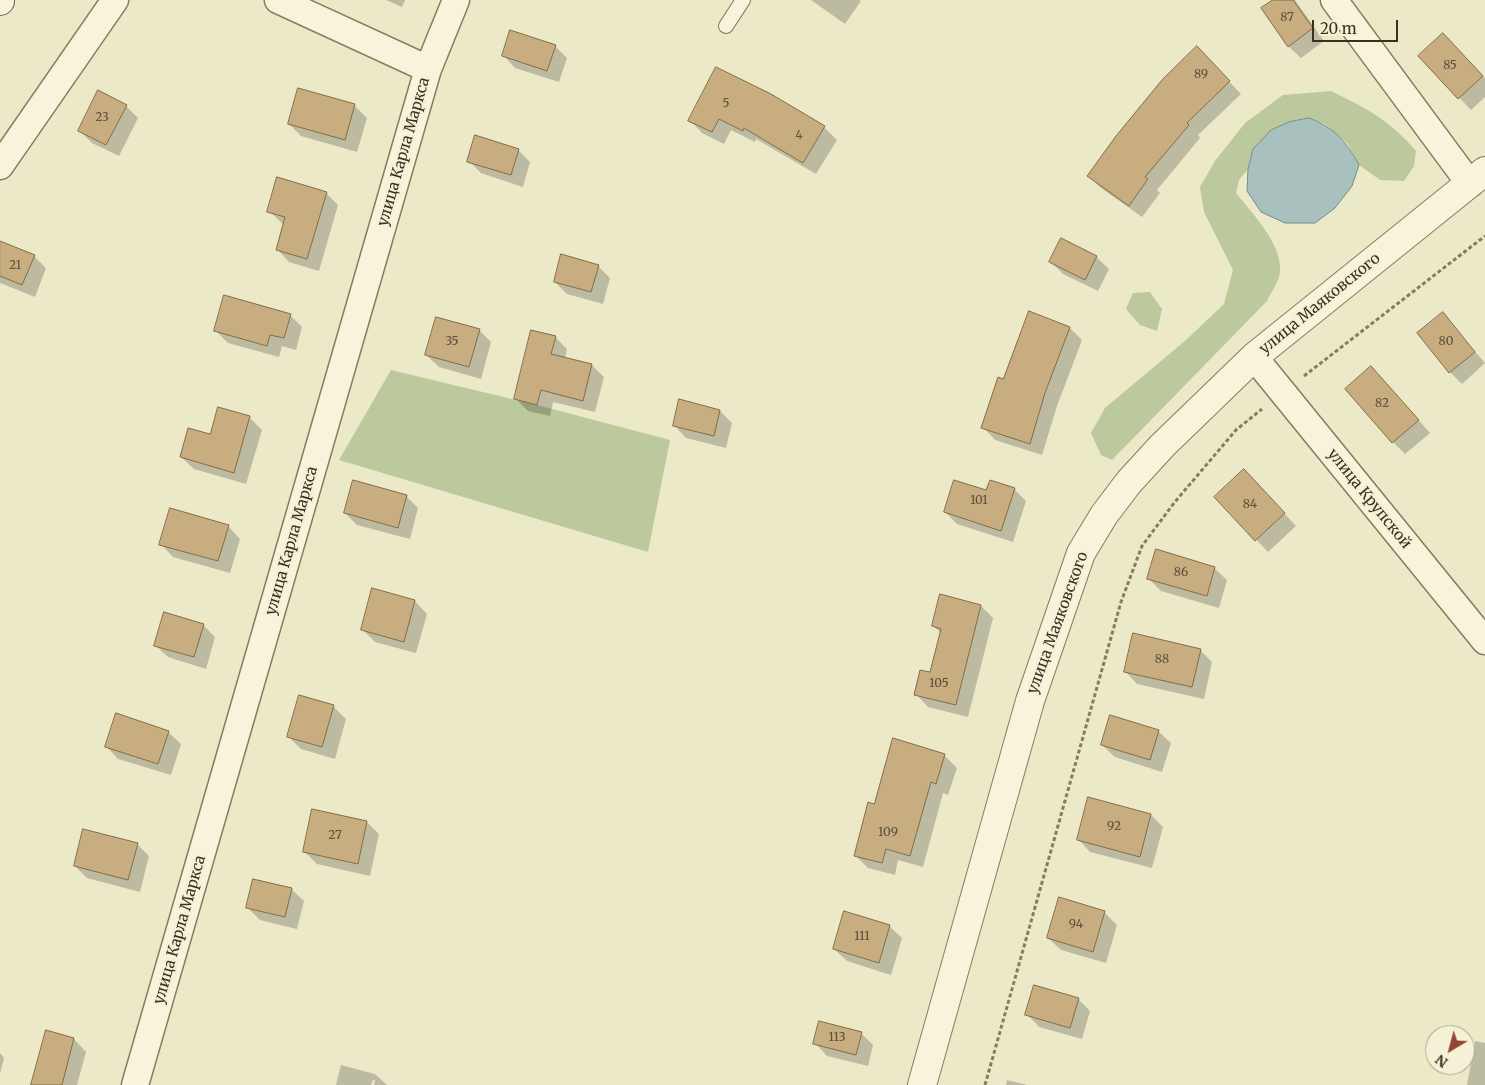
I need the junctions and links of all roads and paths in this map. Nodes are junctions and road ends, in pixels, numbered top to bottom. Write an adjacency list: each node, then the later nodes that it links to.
1 (115, 0): 8 (street)
2 (278, 0): 7 (street)
3 (456, 0): 7 (street, улица Карла Маркса)
4 (743, 0): 6 (lane)
5 (1334, 0): 9 (street)
6 (726, 26)
7 (428, 69): 14 (street, улица Карла Маркса)
8 (0, 166)
9 (1478, 178): 11 (street, улица Маяковского)
10 (1485, 236): 12 (path)
11 (1254, 357): 12 (street, улица Крупской); 15 (street, улица Маяковского)
12 (1283, 393): 13 (street, улица Крупской); 16 (path)
13 (1485, 641)
14 (135, 1085)
15 (922, 1085)
16 (985, 1085)

